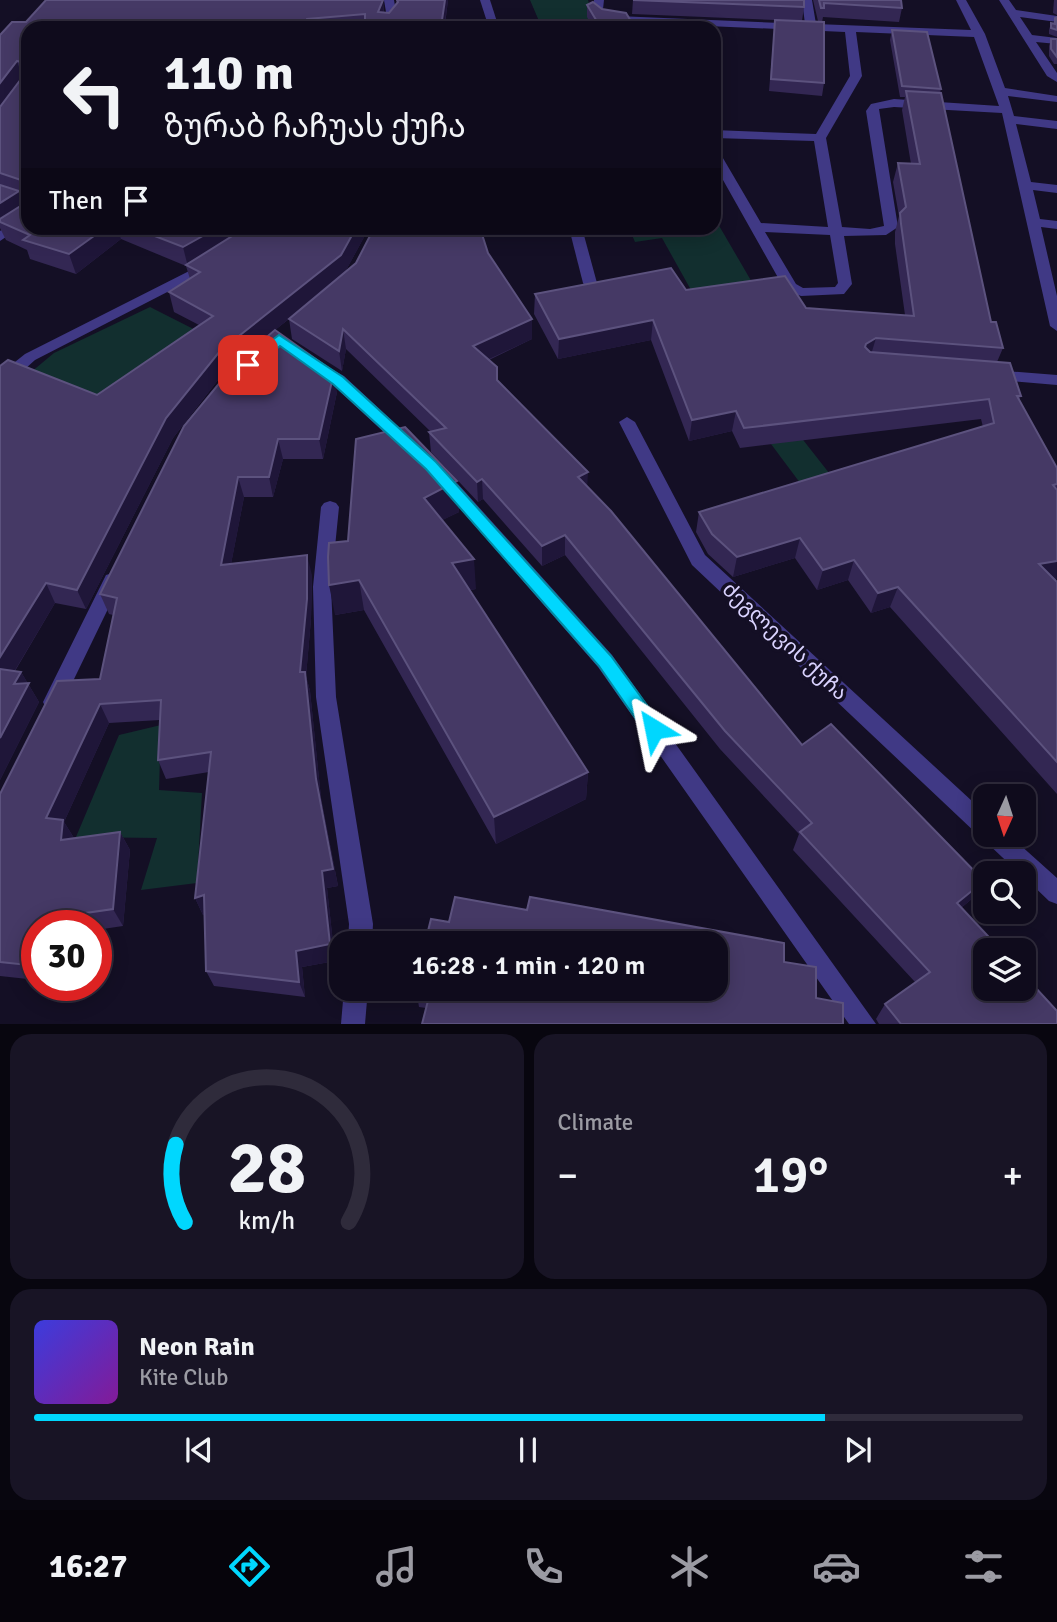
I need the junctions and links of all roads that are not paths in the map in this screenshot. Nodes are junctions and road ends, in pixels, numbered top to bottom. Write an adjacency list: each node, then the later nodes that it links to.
1 (389, 0): 9 (street)
2 (485, 0): 10 (street)
3 (599, 0): 11 (street)
4 (807, 0): 13 (street)
5 (961, 0): 15 (street)
6 (1004, 0): 7 (street)
7 (1012, 13): 8 (street); 16 (street)
8 (1057, 19)
9 (390, 21)
10 (492, 21)
11 (629, 21)
12 (721, 25): 13 (street)
13 (811, 27): 14 (street)
14 (850, 29): 15 (street); 25 (street)
15 (981, 34): 20 (street)
16 (1028, 37): 17 (street); 18 (street)
17 (1057, 41)
18 (1051, 65): 19 (street)
19 (1057, 79)
20 (1000, 92): 21 (street); 22 (street)
21 (1057, 99)
22 (1008, 115): 23 (street); 27 (street); 33 (street)
23 (1057, 125)
24 (721, 134): 25 (street)
25 (820, 138): 33 (street)
26 (721, 166): 32 (street)
27 (1026, 185): 28 (street); 30 (street)
28 (1057, 189)
29 (21, 214): 35 (street)
30 (1032, 222): 31 (street); 38 (street)
31 (1057, 225)
32 (755, 227): 33 (street); 33 (street)
33 (835, 231)
34 (577, 235): 37 (street)
35 (0, 237)
36 (224, 257): 42 (street)
37 (590, 283)
38 (1057, 326)
39 (299, 353): 53 (street)
40 (977, 374): 41 (street)
41 (1057, 380)
42 (0, 382)
43 (628, 422): 47 (street, ძეგლევის ქუჩა)
44 (330, 507): 50 (street)
45 (121, 565): 46 (street)
46 (42, 723)
47 (973, 816)
48 (1007, 847): 49 (street)
49 (1057, 893)
50 (361, 931)
51 (355, 1001): 52 (street)
52 (353, 1024)
53 (863, 1024)

